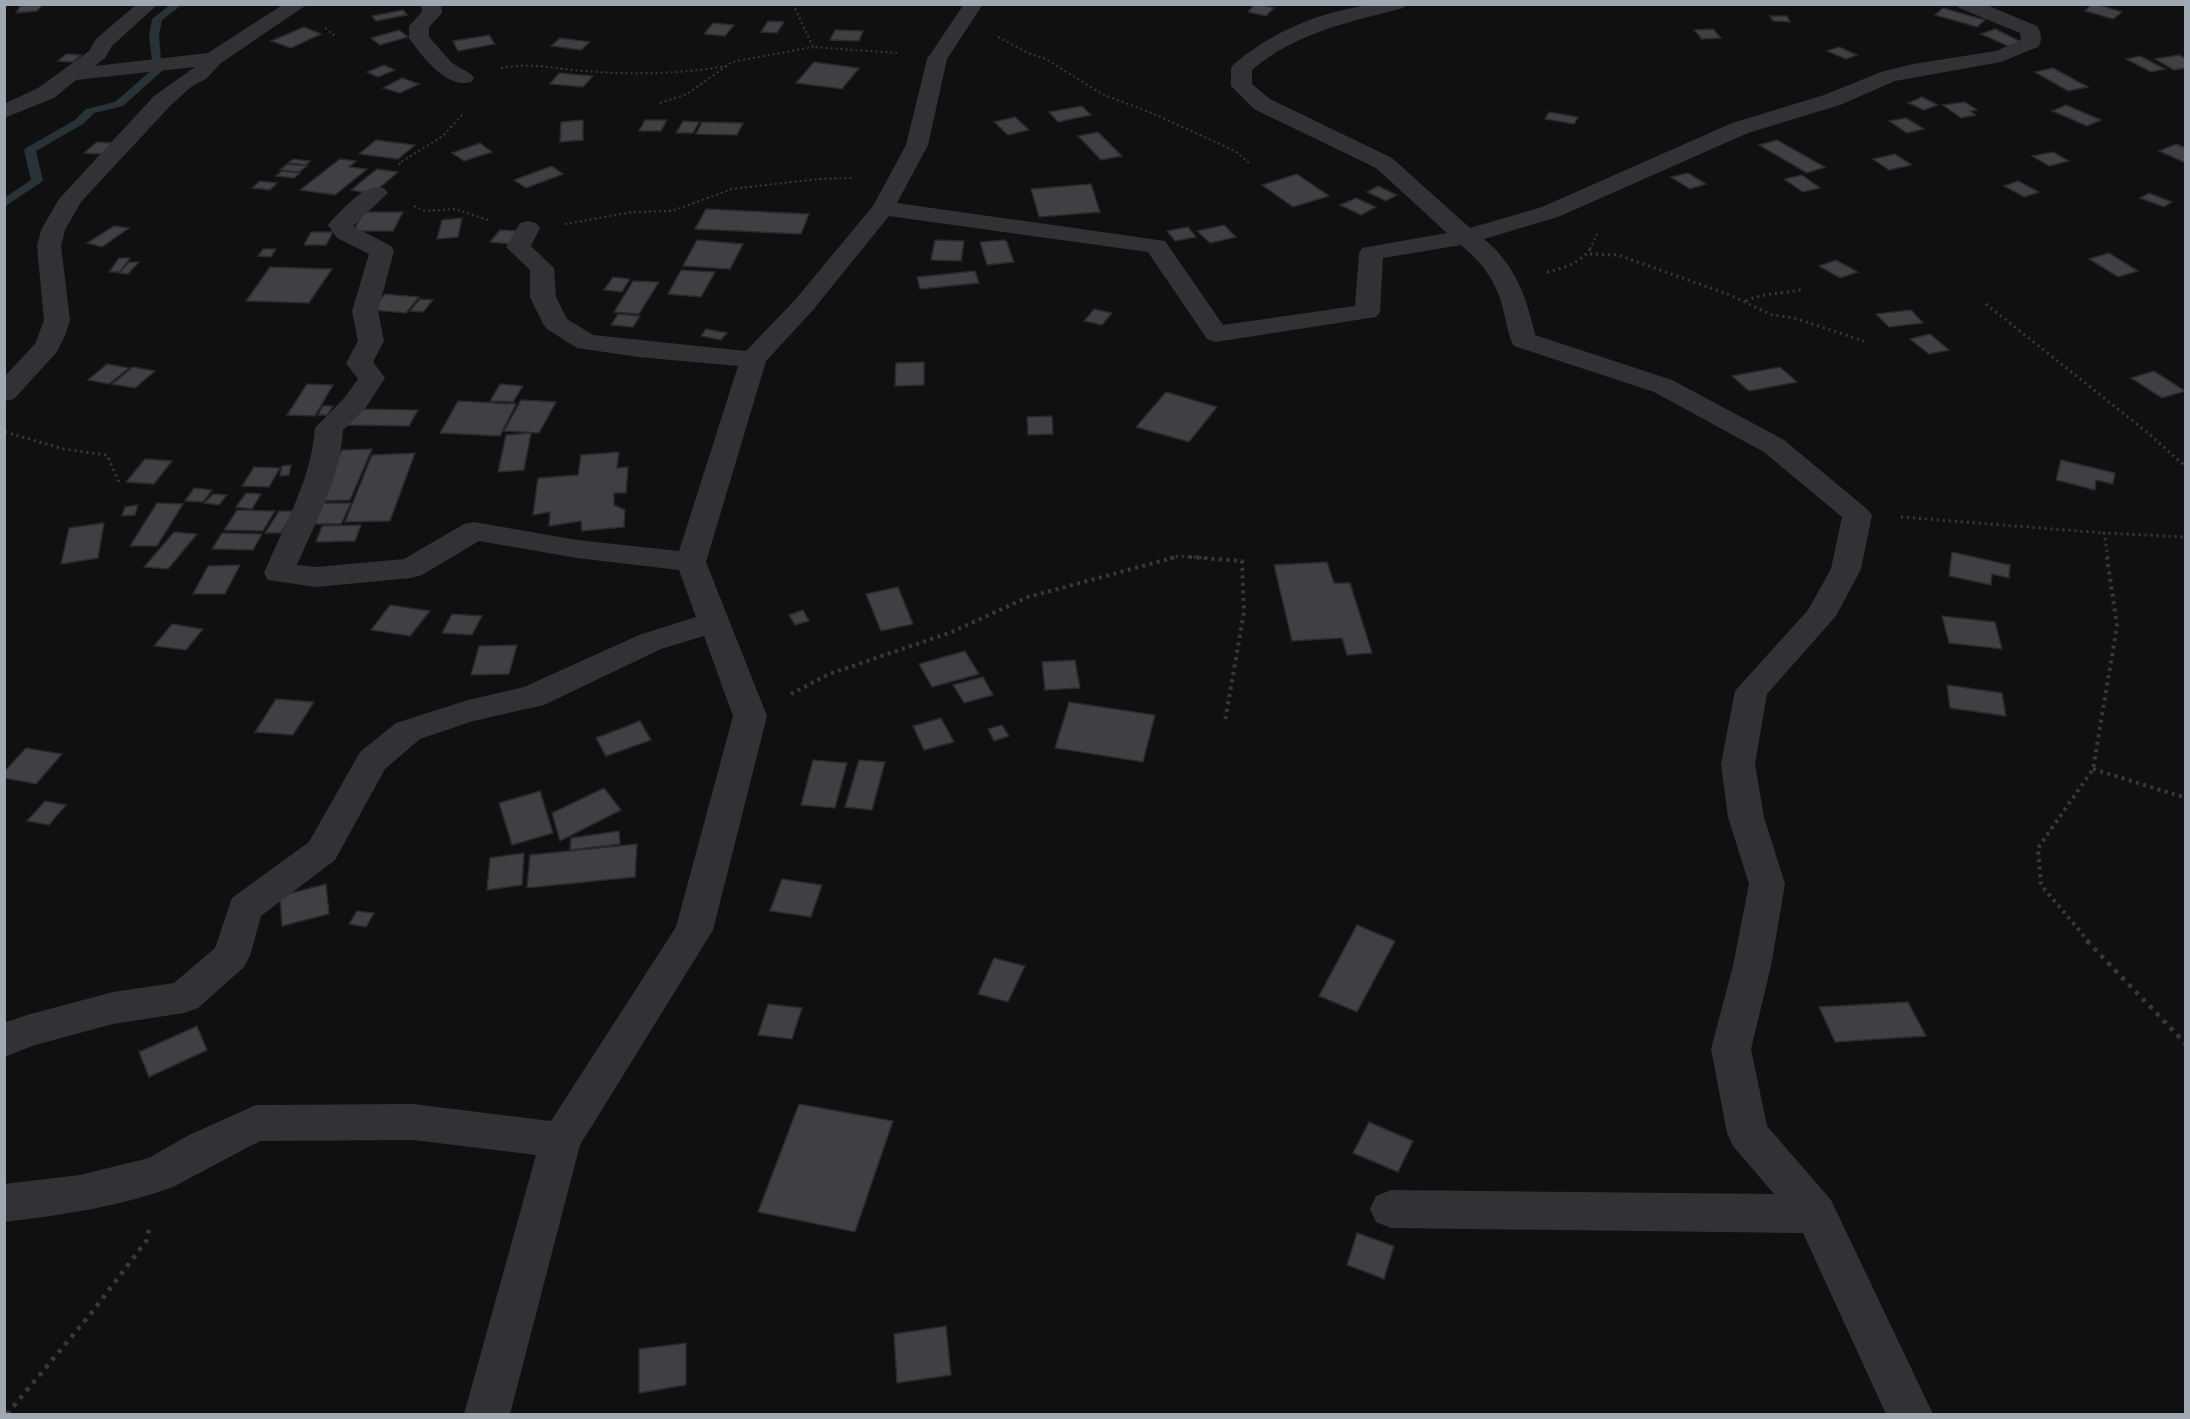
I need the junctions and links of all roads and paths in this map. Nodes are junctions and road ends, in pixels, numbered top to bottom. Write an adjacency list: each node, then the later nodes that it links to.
1 (149, 4): 12 (street)
2 (299, 4): 9 (street)
3 (431, 4): 13 (street)
4 (793, 4): 8 (path)
5 (1396, 4): 22 (street)
6 (1966, 4): 22 (street)
7 (967, 14): 10 (street); 17 (path)
8 (813, 47): 10 (path); 11 (path)
9 (214, 59): 12 (street); 29 (street)
10 (937, 59): 16 (street)
11 (727, 66): 13 (path); 14 (path)
12 (69, 75): 15 (street)
13 (464, 78): 18 (path)
14 (660, 103)
15 (4, 112)
16 (917, 145): 19 (street); 21 (path)
17 (1249, 164)
18 (376, 193): 20 (path); 36 (street)
19 (883, 208): 22 (street); 28 (street)
20 (455, 209)
21 (528, 228): 28 (street)
22 (1466, 237): 33 (street)
23 (1590, 254): 25 (path)
24 (1804, 289): 25 (path)
25 (1746, 302): 27 (path)
26 (1986, 304): 31 (path)
27 (1864, 341)
28 (753, 359): 36 (street)
29 (4, 393)
30 (4, 432): 32 (path)
31 (2186, 468)
32 (119, 482)
33 (1857, 515): 34 (path); 48 (street)
34 (2104, 533): 35 (path); 40 (path)
35 (2186, 537)
36 (691, 562): 37 (street)
37 (716, 621): 38 (street); 42 (street)
38 (750, 716): 39 (path); 44 (street)
39 (1225, 721)
40 (2093, 769): 41 (path); 43 (path)
41 (2186, 798)
42 (4, 1041)
43 (2186, 1044)
44 (561, 1140): 45 (street); 50 (street)
45 (158, 1174): 46 (street); 49 (path)
46 (4, 1203)
47 (1391, 1209): 48 (street)
48 (1816, 1214): 51 (street)
49 (7, 1414)
50 (487, 1414)
51 (1910, 1414)

